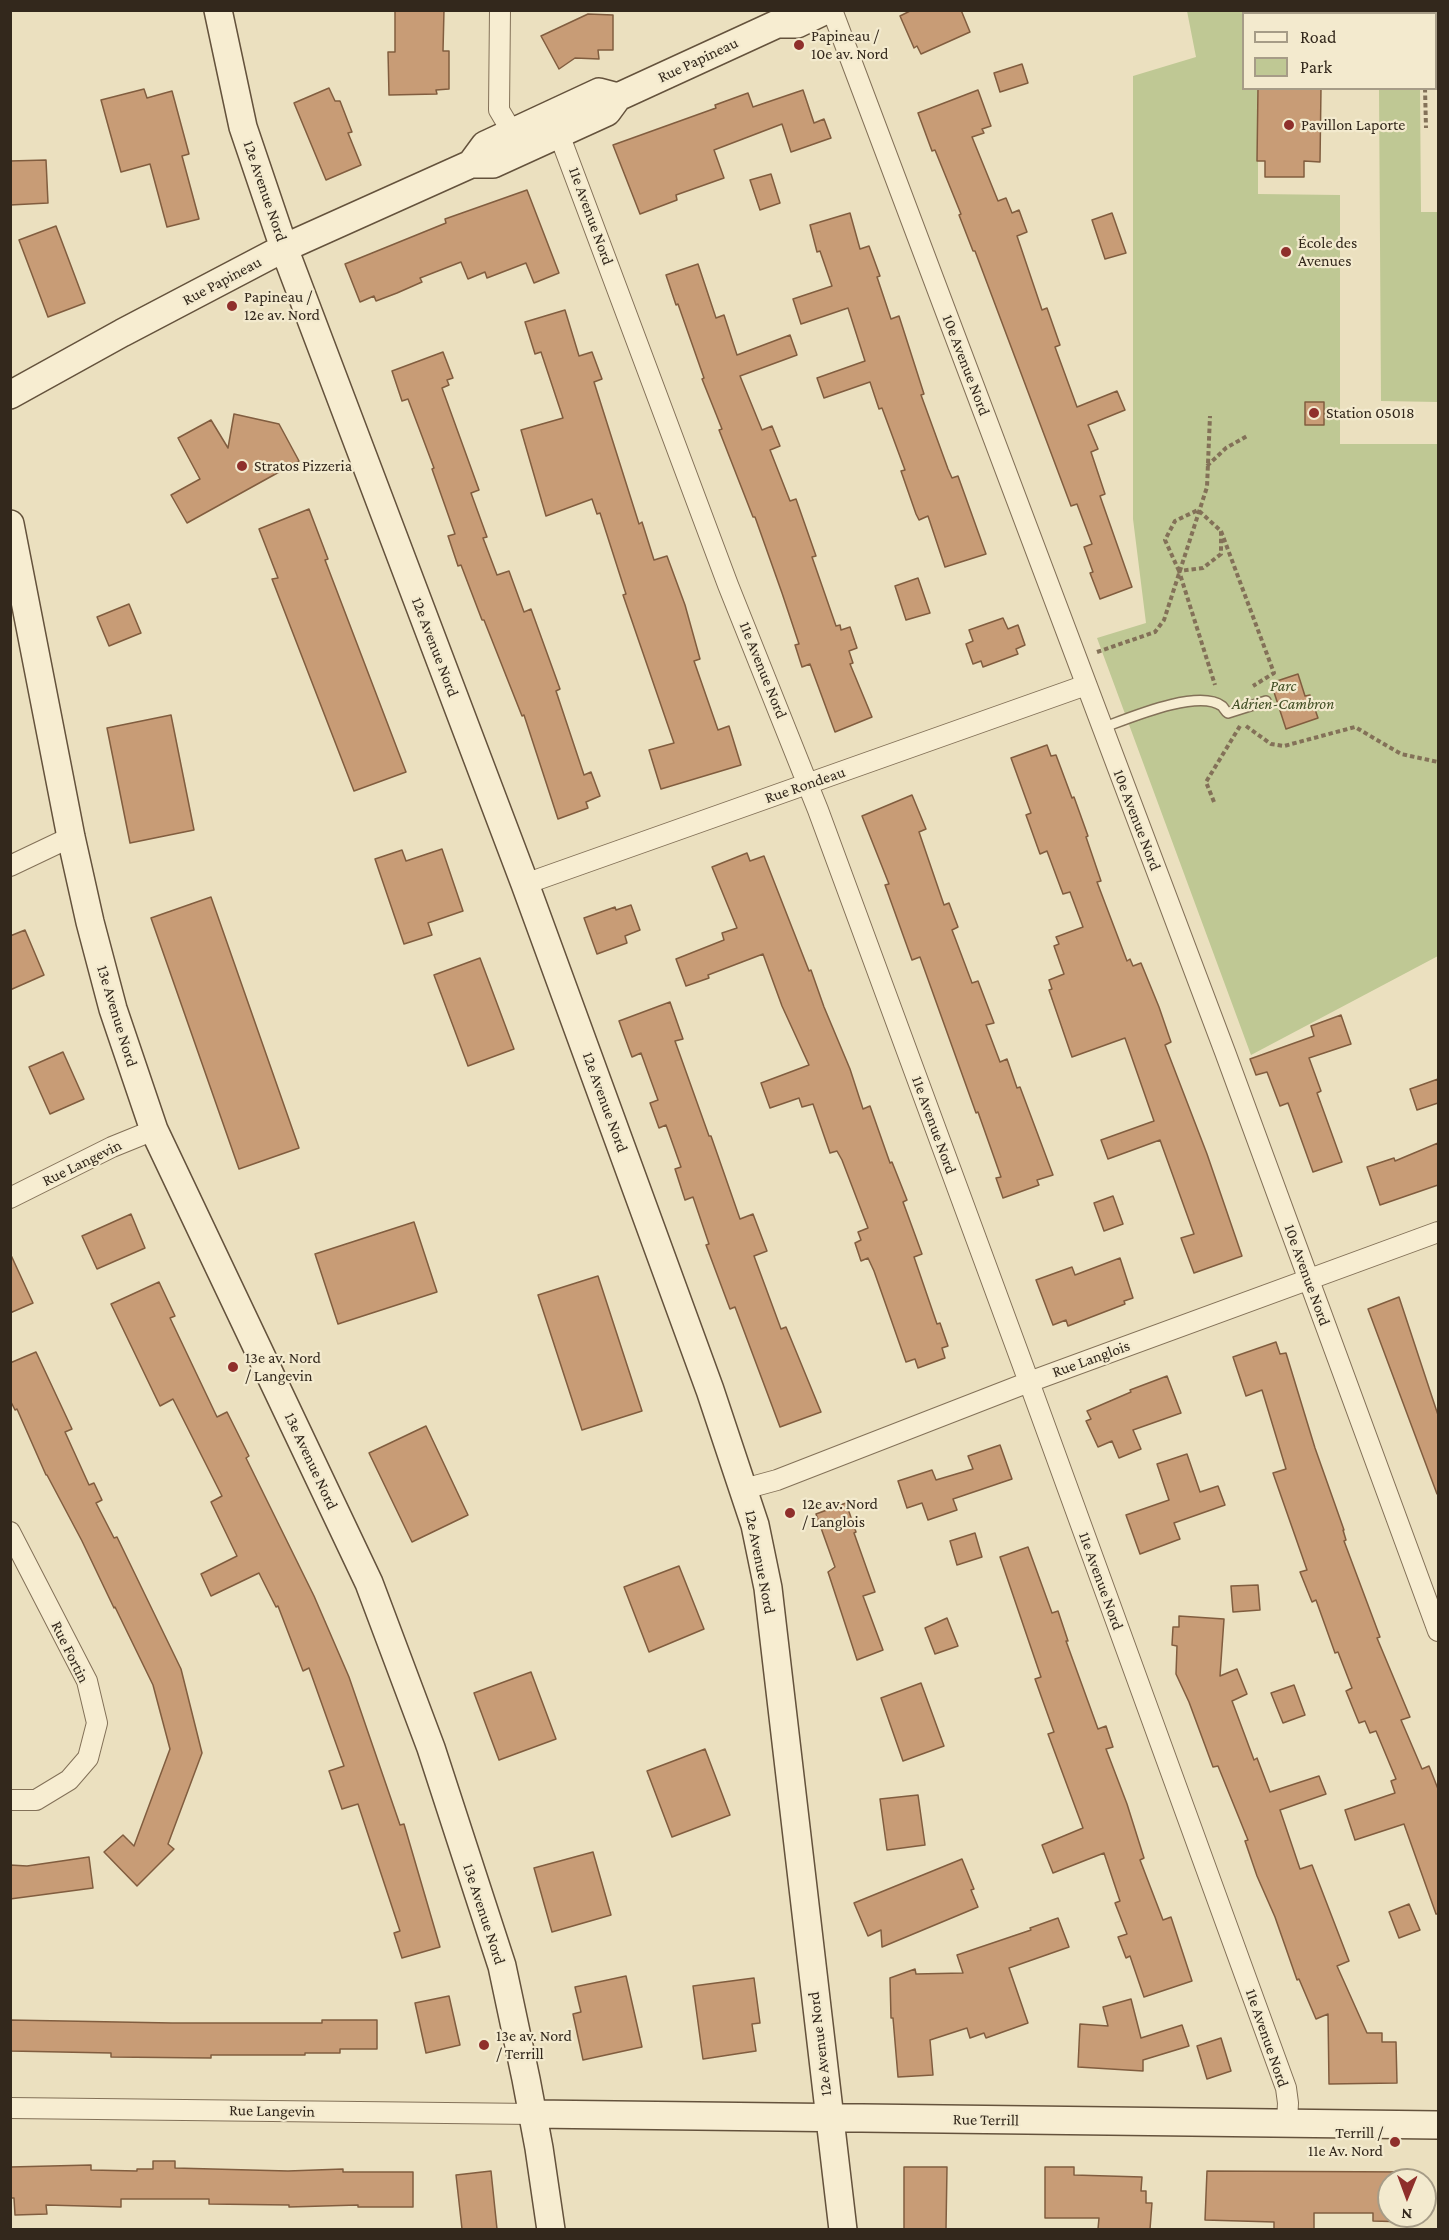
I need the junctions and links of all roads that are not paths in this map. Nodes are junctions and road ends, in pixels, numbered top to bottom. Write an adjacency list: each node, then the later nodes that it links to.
1 (218, 10): 10 (main road, 12e Avenue Nord)
2 (500, 10): 7 (street)
3 (826, 10): 5 (main road, Rue Papineau)
4 (832, 10): 13 (street, 10e Avenue Nord)
5 (781, 17): 6 (main road, Rue Papineau)
6 (618, 97): 7 (main road, Rue Papineau); 8 (main road, Rue Papineau)
7 (512, 132): 9 (main road, Rue Papineau)
8 (559, 134): 9 (main road, Rue Papineau); 16 (street, 11e Avenue Nord)
9 (471, 164): 10 (main road, Rue Papineau)
10 (284, 248): 11 (main road, Rue Papineau); 19 (main road, 12e Avenue Nord)
11 (10, 394)
12 (10, 524): 17 (main road, 13e Avenue Nord)
13 (1086, 685): 15 (street, 10e Avenue Nord); 16 (street, Rue Rondeau)
14 (1266, 701): 15 (lane)
15 (1102, 728): 23 (street, 10e Avenue Nord)
16 (808, 784): 19 (street, Rue Rondeau); 24 (street, 11e Avenue Nord)
17 (71, 837): 18 (street); 20 (main road, 13e Avenue Nord)
18 (10, 866)
19 (525, 884): 25 (main road, 12e Avenue Nord)
20 (154, 1130): 21 (street, Rue Langevin); 30 (main road, 13e Avenue Nord)
21 (10, 1198)
22 (1438, 1232): 23 (street, Rue Langlois)
23 (1309, 1279): 24 (street, Rue Langlois); 27 (street, 10e Avenue Nord)
24 (1029, 1382): 25 (street, Rue Langlois); 32 (street, 11e Avenue Nord)
25 (744, 1489): 31 (main road, 12e Avenue Nord)
26 (10, 1533): 28 (street, Rue Fortin)
27 (1438, 1631)
28 (10, 1800)
29 (10, 2108): 30 (street, Rue Langevin)
30 (533, 2114): 31 (main road, Rue Terrill); 34 (main road, 13e Avenue Nord)
31 (829, 2118): 32 (main road, Rue Terrill); 35 (main road, 12e Avenue Nord)
32 (1287, 2122): 33 (main road, Rue Terrill)
33 (1438, 2125)
34 (551, 2229)
35 (843, 2229)

